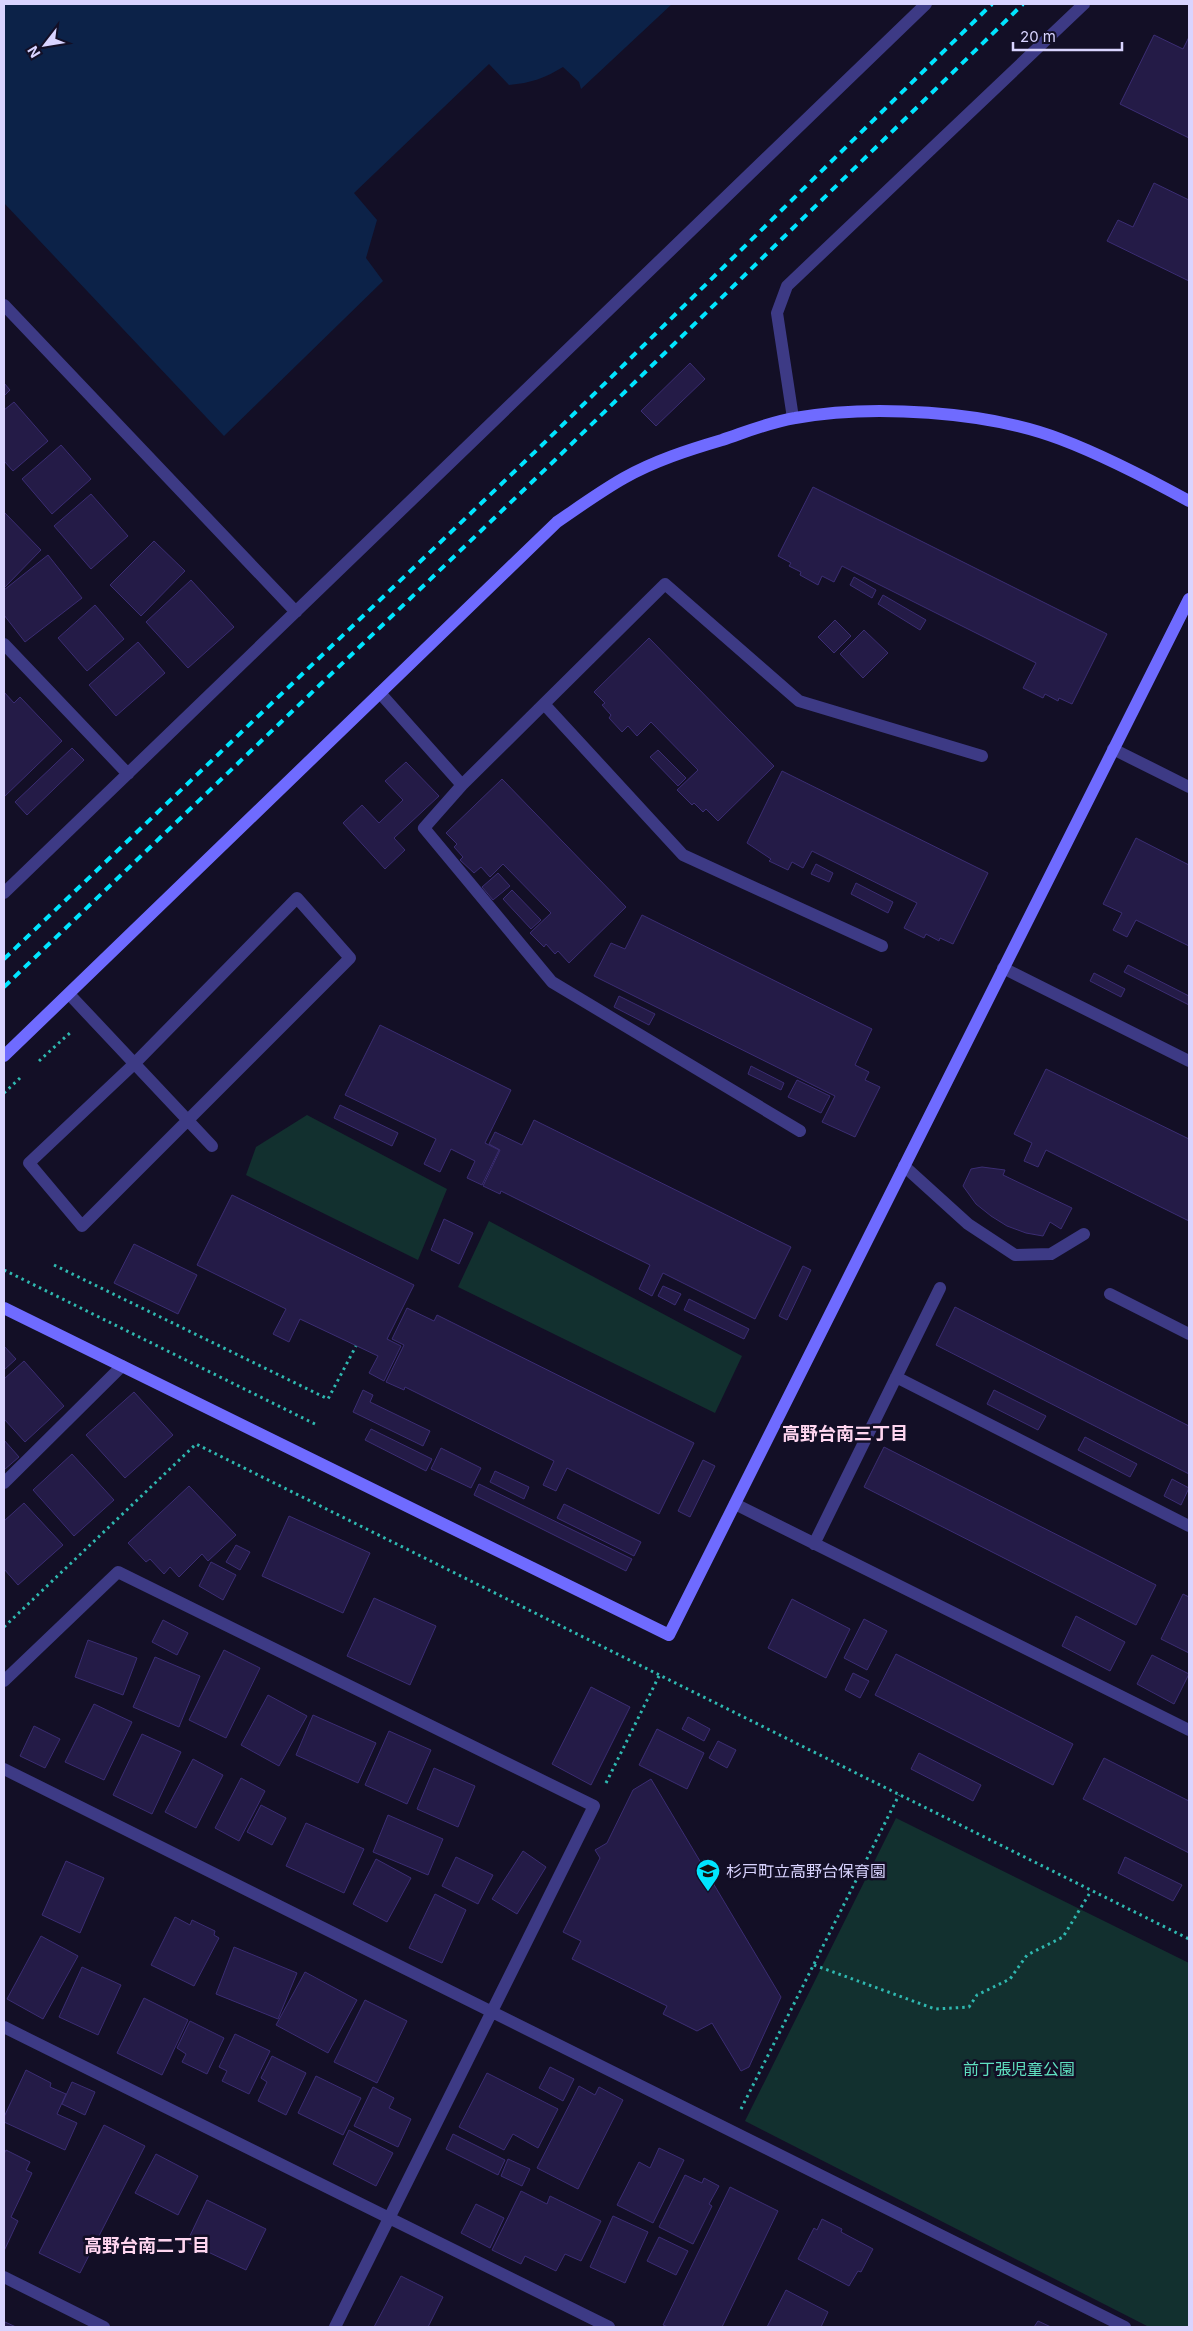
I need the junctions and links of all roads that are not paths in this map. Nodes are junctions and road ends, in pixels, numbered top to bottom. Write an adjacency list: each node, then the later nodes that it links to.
1 (926, 4): 7 (street)
2 (1084, 4): 4 (street)
3 (4, 305): 7 (street)
4 (794, 418): 5 (street); 9 (street)
5 (1189, 501)
6 (1189, 598): 11 (street)
7 (296, 612): 13 (street)
8 (4, 644): 13 (street)
9 (380, 693): 14 (street); 19 (street)
10 (544, 704): 12 (street); 14 (street); 17 (street)
11 (1113, 749): 15 (street); 18 (street)
12 (982, 756)
13 (128, 774): 16 (street)
14 (462, 785): 24 (street)
15 (1189, 787)
16 (4, 893)
17 (882, 946)
18 (1003, 968): 21 (street); 26 (street)
19 (69, 994): 20 (street); 22 (street)
20 (4, 1056)
21 (1189, 1061)
22 (134, 1064): 23 (street); 23 (street); 23 (street)
23 (188, 1121): 25 (street)
24 (800, 1131)
25 (212, 1146)
26 (904, 1166): 27 (street); 35 (street)
27 (1084, 1234)
28 (940, 1288): 33 (street)
29 (1110, 1294): 31 (street)
30 (4, 1308): 32 (street)
31 (1189, 1334)
32 (122, 1366): 34 (street); 35 (street)
33 (896, 1377): 36 (street); 37 (street)
34 (4, 1484)
35 (735, 1504): 37 (street)
36 (1189, 1526)
37 (814, 1544): 39 (street)
38 (4, 1681): 41 (street)
39 (1189, 1730)
40 (4, 1769): 41 (street)
41 (491, 2012): 43 (street); 48 (street)
42 (4, 2027): 43 (street)
43 (390, 2217): 46 (street); 47 (street)
44 (4, 2277): 45 (street)
45 (104, 2327)
46 (334, 2327)
47 (609, 2327)
48 (1125, 2327)

